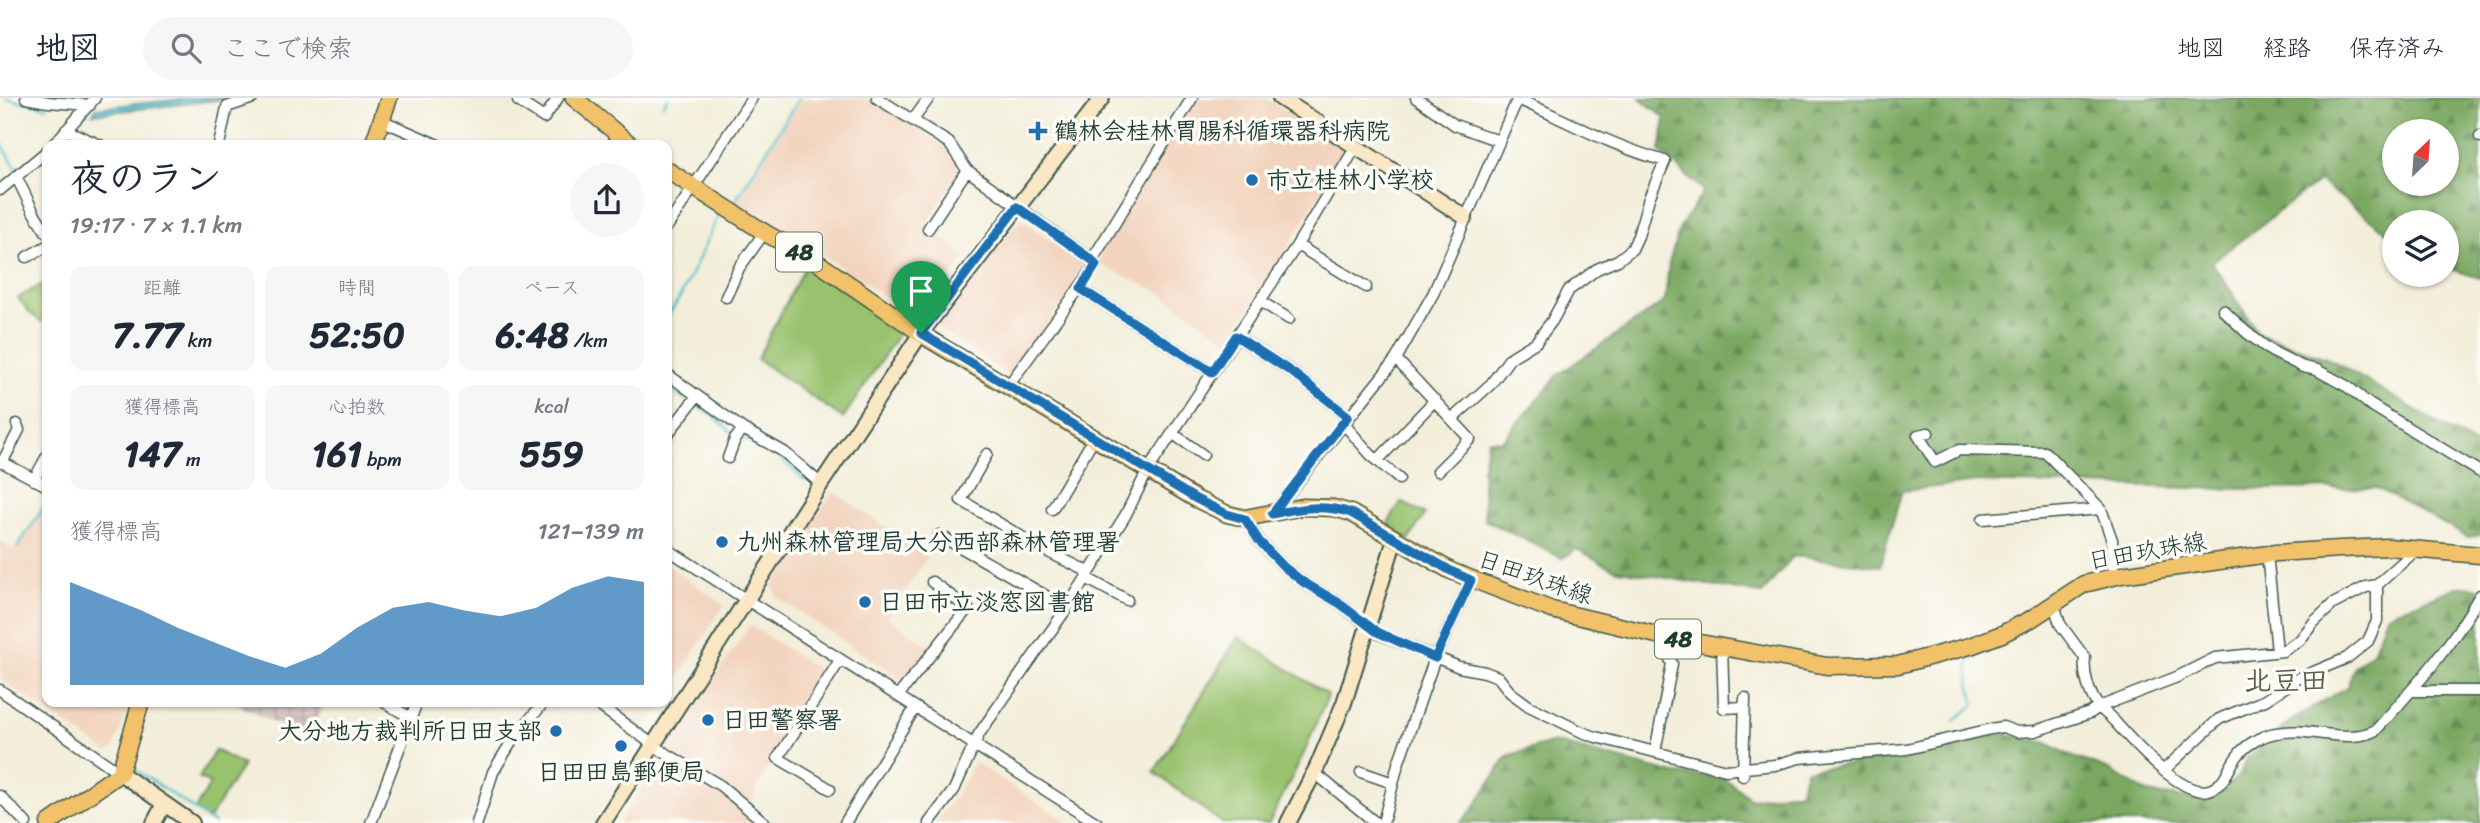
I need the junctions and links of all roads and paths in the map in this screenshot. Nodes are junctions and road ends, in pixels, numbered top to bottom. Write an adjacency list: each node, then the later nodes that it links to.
1 (26, 98): 14 (street)
2 (253, 98): 22 (street)
3 (389, 98): 17 (main road)
4 (558, 98): 15 (street)
5 (574, 98): 25 (main road)
6 (877, 98): 18 (street)
7 (929, 98): 18 (street)
8 (1102, 98): 34 (street)
9 (1192, 98): 43 (street)
10 (1280, 98): 16 (street)
11 (1416, 98): 26 (street)
12 (1518, 98): 26 (street); 59 (street)
13 (748, 99): 32 (street)
14 (93, 101): 19 (street)
15 (518, 101)
16 (1296, 103): 27 (street)
17 (381, 120): 23 (main road); 24 (street)
18 (913, 120): 29 (street)
19 (66, 130): 20 (street); 21 (street)
20 (57, 140)
21 (89, 140)
22 (220, 140)
23 (375, 140)
24 (427, 140)
25 (625, 140)
26 (1499, 141): 35 (street)
27 (1355, 148): 35 (street); 40 (street)
28 (42, 155): 31 (street)
29 (967, 170): 34 (street); 38 (street)
30 (672, 173): 32 (main road, 48)
31 (17, 178): 33 (street); 37 (street)
32 (692, 187): 36 (street); 39 (main road, 48)
33 (0, 190)
34 (1017, 207): 43 (street); 50 (street)
35 (1465, 217): 52 (street)
36 (672, 219)
37 (42, 225)
38 (928, 229)
39 (764, 233): 46 (street); 50 (main road, 48)
40 (1297, 245): 44 (street); 47 (street)
41 (42, 249): 42 (street)
42 (27, 257)
43 (1092, 260): 45 (street)
44 (1366, 288)
45 (1081, 289): 53 (street); 55 (street)
46 (726, 297)
47 (1260, 301): 49 (street); 51 (street)
48 (2223, 310): 74 (street)
49 (1289, 319)
50 (921, 333): 55 (main road, 48); 78 (street)
51 (1236, 336): 53 (street); 58 (street)
52 (1396, 359): 57 (street); 58 (street)
53 (1212, 372): 63 (street)
54 (672, 378): 56 (street)
55 (1008, 386): 65 (main road, 48)
56 (697, 396): 61 (street); 62 (street)
57 (1435, 400): 59 (street); 69 (street)
58 (1346, 419): 69 (street); 81 (street)
59 (1452, 419): 73 (street)
60 (18, 424): 70 (street)
61 (672, 428)
62 (743, 429): 68 (street); 78 (street)
63 (1172, 433): 67 (street); 72 (street)
64 (1928, 433): 80 (street)
65 (1094, 438): 72 (main road, 48); 79 (street)
66 (987, 454): 90 (street)
67 (1203, 455)
68 (728, 458)
69 (1377, 461): 75 (street)
70 (1, 462): 76 (street)
71 (42, 465): 76 (street)
72 (1148, 470): 82 (main road, 48); 90 (street)
73 (1438, 471)
74 (2480, 472)
75 (1399, 479)
76 (34, 480): 77 (street)
77 (42, 484)
78 (821, 484): 96 (street)
79 (1052, 509)
80 (2101, 509): 83 (street); 91 (street)
81 (1272, 514): 82 (main road, 日田玖珠線 / 48); 85 (main road, 日田玖珠線 / 48)
82 (1245, 519): 100 (street)
83 (1983, 519)
84 (939, 535): 99 (street)
85 (1395, 539): 92 (main road, 日田玖珠線 / 48); 100 (street)
86 (2416, 550): 88 (main road, 日田玖珠線 / 48); 89 (main road, 日田玖珠線 / 48); 94 (street)
87 (672, 551): 96 (street)
88 (2267, 554): 91 (main road, 日田玖珠線 / 48); 103 (street)
89 (2480, 555)
90 (1088, 575): 97 (street); 99 (street)
91 (2114, 576): 98 (main road, 日田玖珠線 / 48)
92 (1471, 580): 101 (main road, 日田玖珠線 / 48); 104 (street)
93 (932, 582): 109 (street)
94 (2377, 585): 103 (street); 121 (street)
95 (2480, 595): 107 (street)
96 (748, 599): 105 (street); 118 (street)
97 (1127, 600)
98 (2054, 604): 102 (main road, 日田玖珠線 / 48); 115 (street)
99 (1067, 608): 119 (street)
100 (1370, 626): 104 (street); 141 (street)
101 (1661, 636): 102 (main road, 日田玖珠線 / 48); 120 (street)
102 (1722, 647): 123 (street)
103 (2277, 651): 115 (street)
104 (1435, 658): 120 (street); 126 (street)
105 (840, 660): 109 (street); 127 (street)
106 (0, 690): 124 (street)
107 (2411, 691): 108 (street); 121 (street)
108 (2480, 691)
109 (898, 696): 116 (street)
110 (140, 707): 124 (main road)
111 (392, 707): 117 (street)
112 (415, 707): 117 (street)
113 (540, 707): 135 (street)
114 (601, 707): 118 (street)
115 (2099, 707): 121 (street); 123 (street)
116 (915, 708): 119 (street); 138 (street)
117 (411, 718): 134 (street)
118 (653, 744): 136 (street); 137 (street)
119 (974, 746): 139 (street); 140 (street)
120 (1655, 752): 123 (street)
121 (2164, 770)
122 (1361, 772): 126 (street)
123 (1742, 772)
124 (120, 774): 129 (street); 131 (main road)
125 (1321, 778): 142 (street)
126 (1393, 783): 143 (street)
127 (830, 789)
128 (0, 796): 130 (street)
129 (164, 804): 132 (street); 133 (street)
130 (26, 823)
131 (49, 823)
132 (154, 823)
133 (192, 823)
134 (371, 823)
135 (477, 823)
136 (603, 823)
137 (765, 823)
138 (845, 823)
139 (929, 823)
140 (1097, 823)
141 (1288, 823)
142 (1376, 823)
143 (1382, 823)

